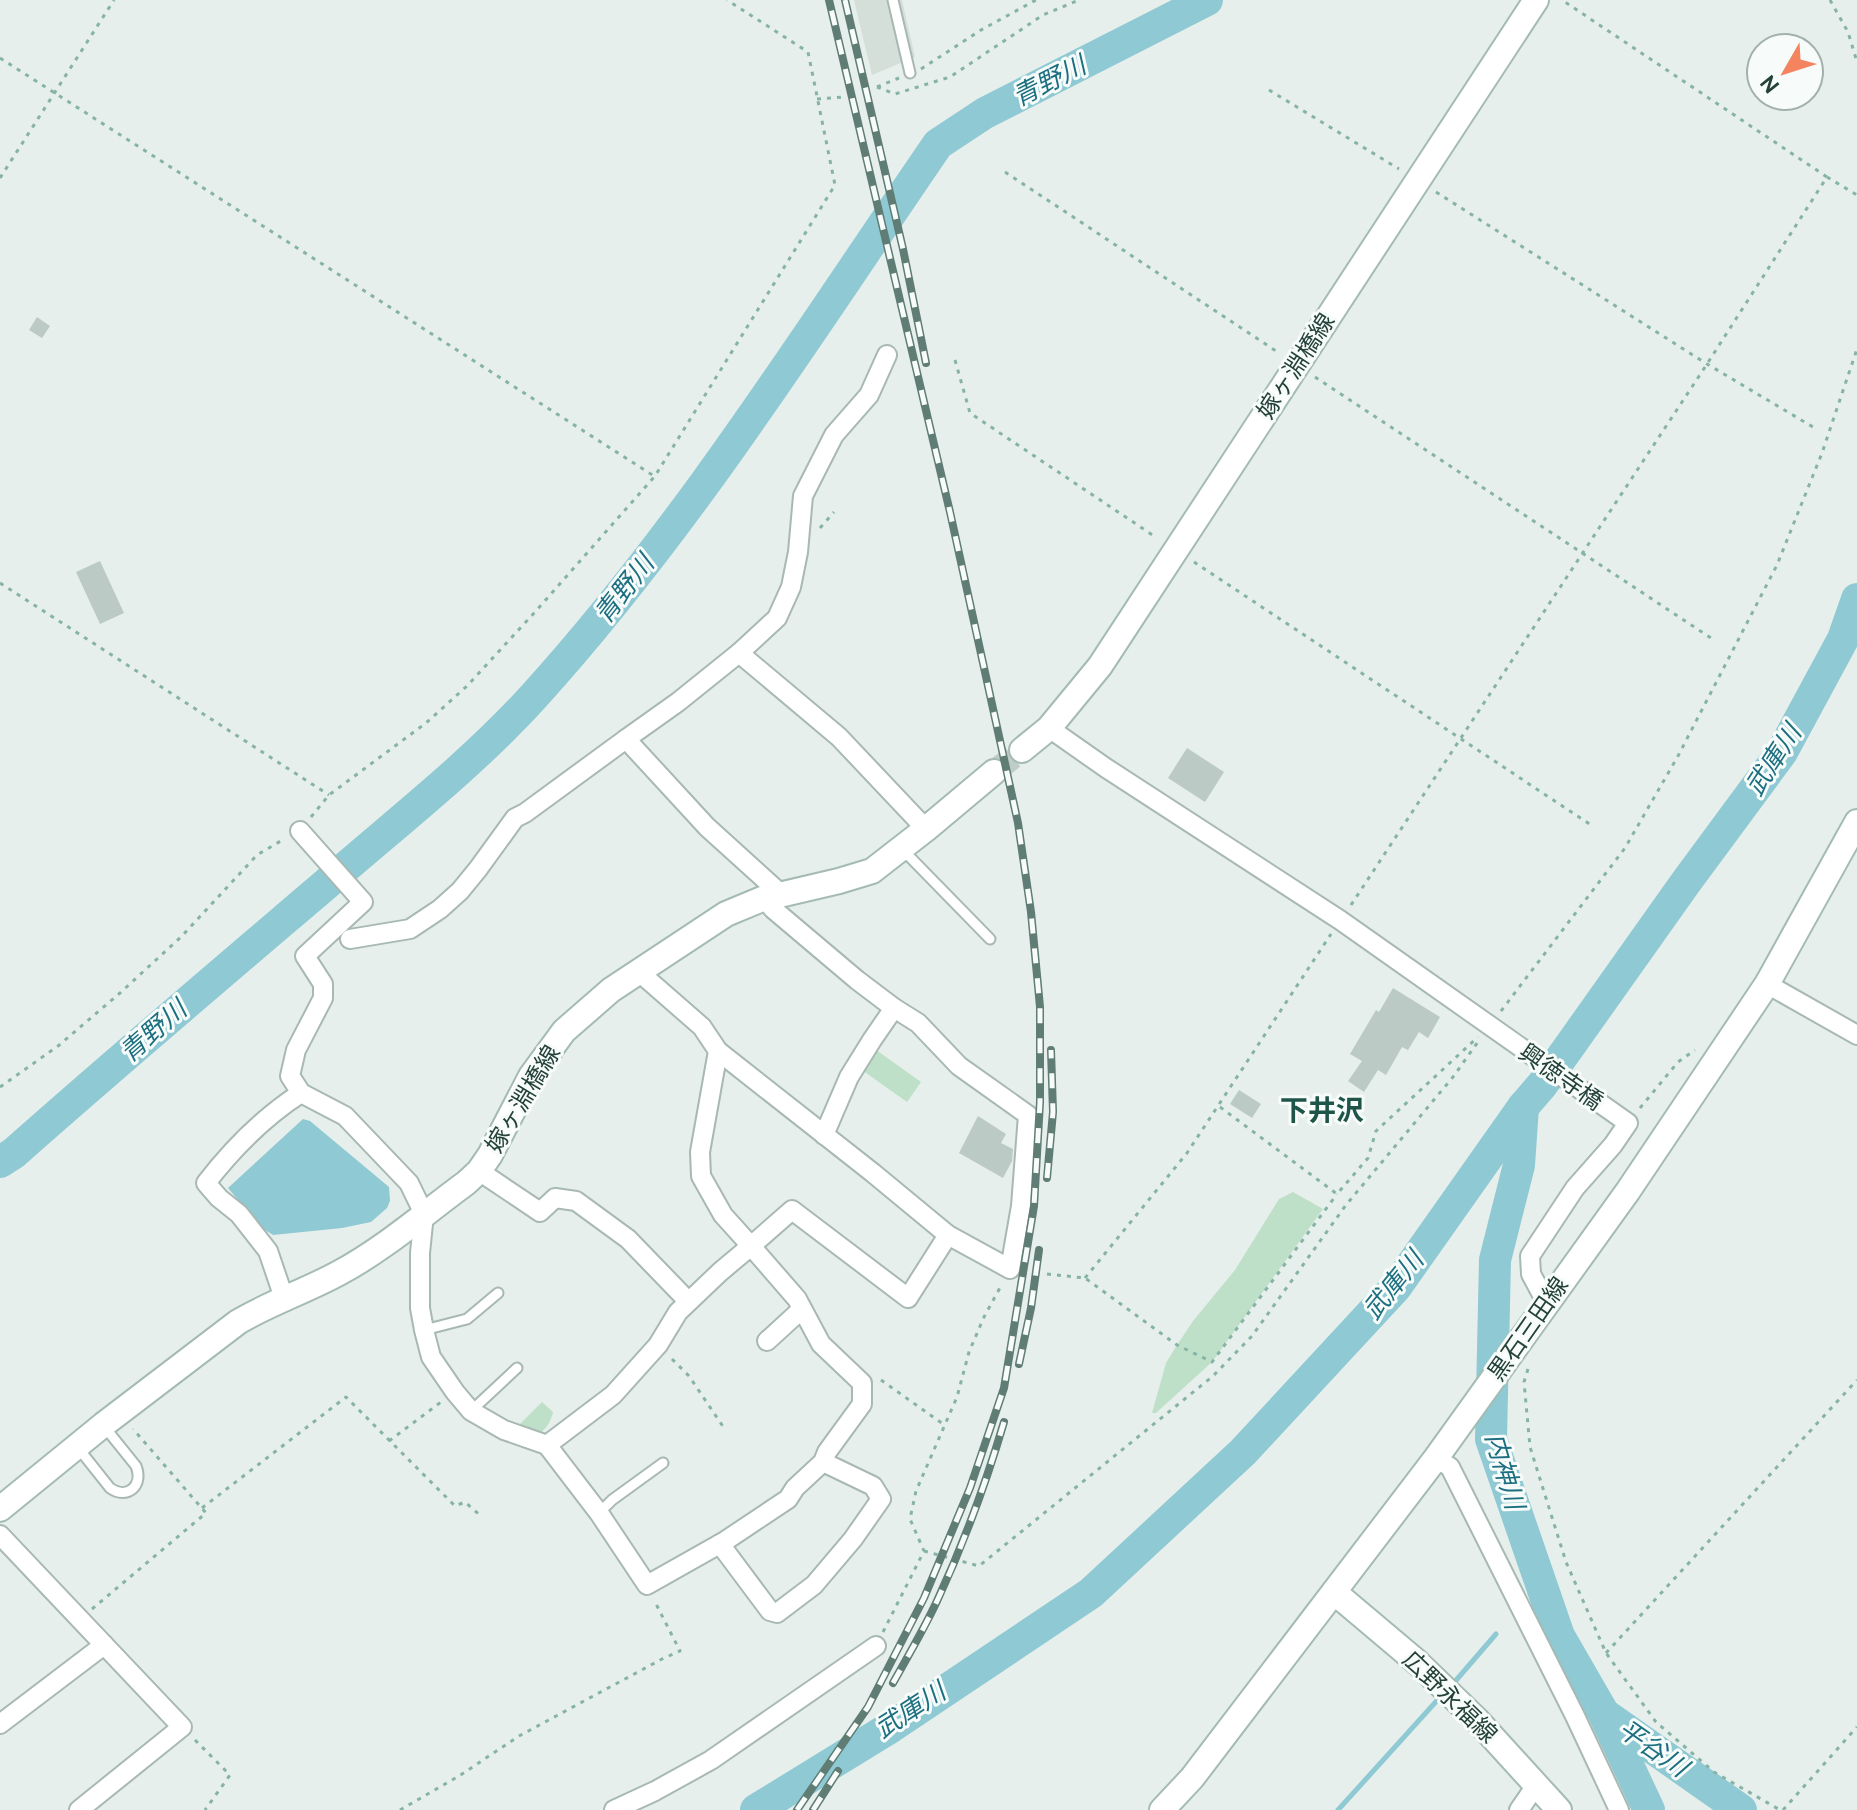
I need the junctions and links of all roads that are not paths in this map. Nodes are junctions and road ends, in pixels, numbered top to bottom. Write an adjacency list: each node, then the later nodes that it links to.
1 (893, 0): 3 (lane)
2 (1536, 0): 6 (street, 嫁ヶ淵橋線)
3 (910, 73)
4 (887, 355): 5 (street)
5 (739, 653): 7 (street); 11 (street)
6 (1049, 728): 8 (street, 嫁ヶ淵橋線); 31 (street, 興徳寺橋)
7 (626, 739): 14 (street); 15 (street)
8 (1022, 750)
9 (994, 772): 11 (street, 嫁ヶ淵橋線)
10 (1857, 822): 18 (street, 黒石三田線)
11 (926, 829): 13 (street, 嫁ヶ淵橋線)
12 (300, 831): 22 (street)
13 (902, 849): 14 (street, 嫁ヶ淵橋線); 16 (lane)
14 (773, 897): 17 (street, 嫁ヶ淵橋線); 19 (street)
15 (350, 939)
16 (990, 939)
17 (639, 972): 21 (street); 24 (street, 嫁ヶ淵橋線)
18 (1767, 984): 20 (street); 31 (street, 黒石三田線)
19 (894, 1008): 23 (street); 26 (street)
20 (1857, 1035)
21 (718, 1051): 23 (street); 27 (street)
22 (301, 1093): 25 (street); 29 (street)
23 (824, 1135): 26 (street)
24 (479, 1171): 25 (street, 嫁ヶ淵橋線); 30 (street)
25 (424, 1214): 29 (street, 嫁ヶ淵橋線); 33 (street)
26 (948, 1235): 27 (street)
27 (751, 1246): 30 (street); 32 (street)
28 (498, 1293): 33 (lane)
29 (284, 1298): 37 (street, 嫁ヶ淵橋線)
30 (688, 1301): 38 (street)
31 (1546, 1302): 40 (street, 黒石三田線)
32 (802, 1309): 34 (street); 41 (street)
33 (424, 1330): 36 (street)
34 (767, 1341)
35 (517, 1368): 36 (lane)
36 (471, 1411): 38 (street)
37 (111, 1419): 39 (street, 嫁ヶ淵橋線); 39 (lane)
38 (547, 1445): 44 (street)
39 (77, 1447): 43 (street)
40 (1436, 1458): 47 (street, 黒石三田線); 57 (street)
41 (823, 1462): 46 (street); 46 (street)
42 (663, 1463): 44 (lane)
43 (0, 1509)
44 (599, 1513): 46 (street)
45 (0, 1535): 48 (street)
46 (720, 1544)
47 (1334, 1592): 51 (street, 広野永福線); 54 (street, 黒石三田線)
48 (104, 1645): 50 (street); 52 (street)
49 (876, 1646): 53 (street)
50 (0, 1724)
51 (1537, 1784): 55 (street); 56 (street, 広野永福線)
52 (79, 1810)
53 (614, 1810)
54 (1162, 1810)
55 (1519, 1810)
56 (1559, 1810)
57 (1619, 1810)

